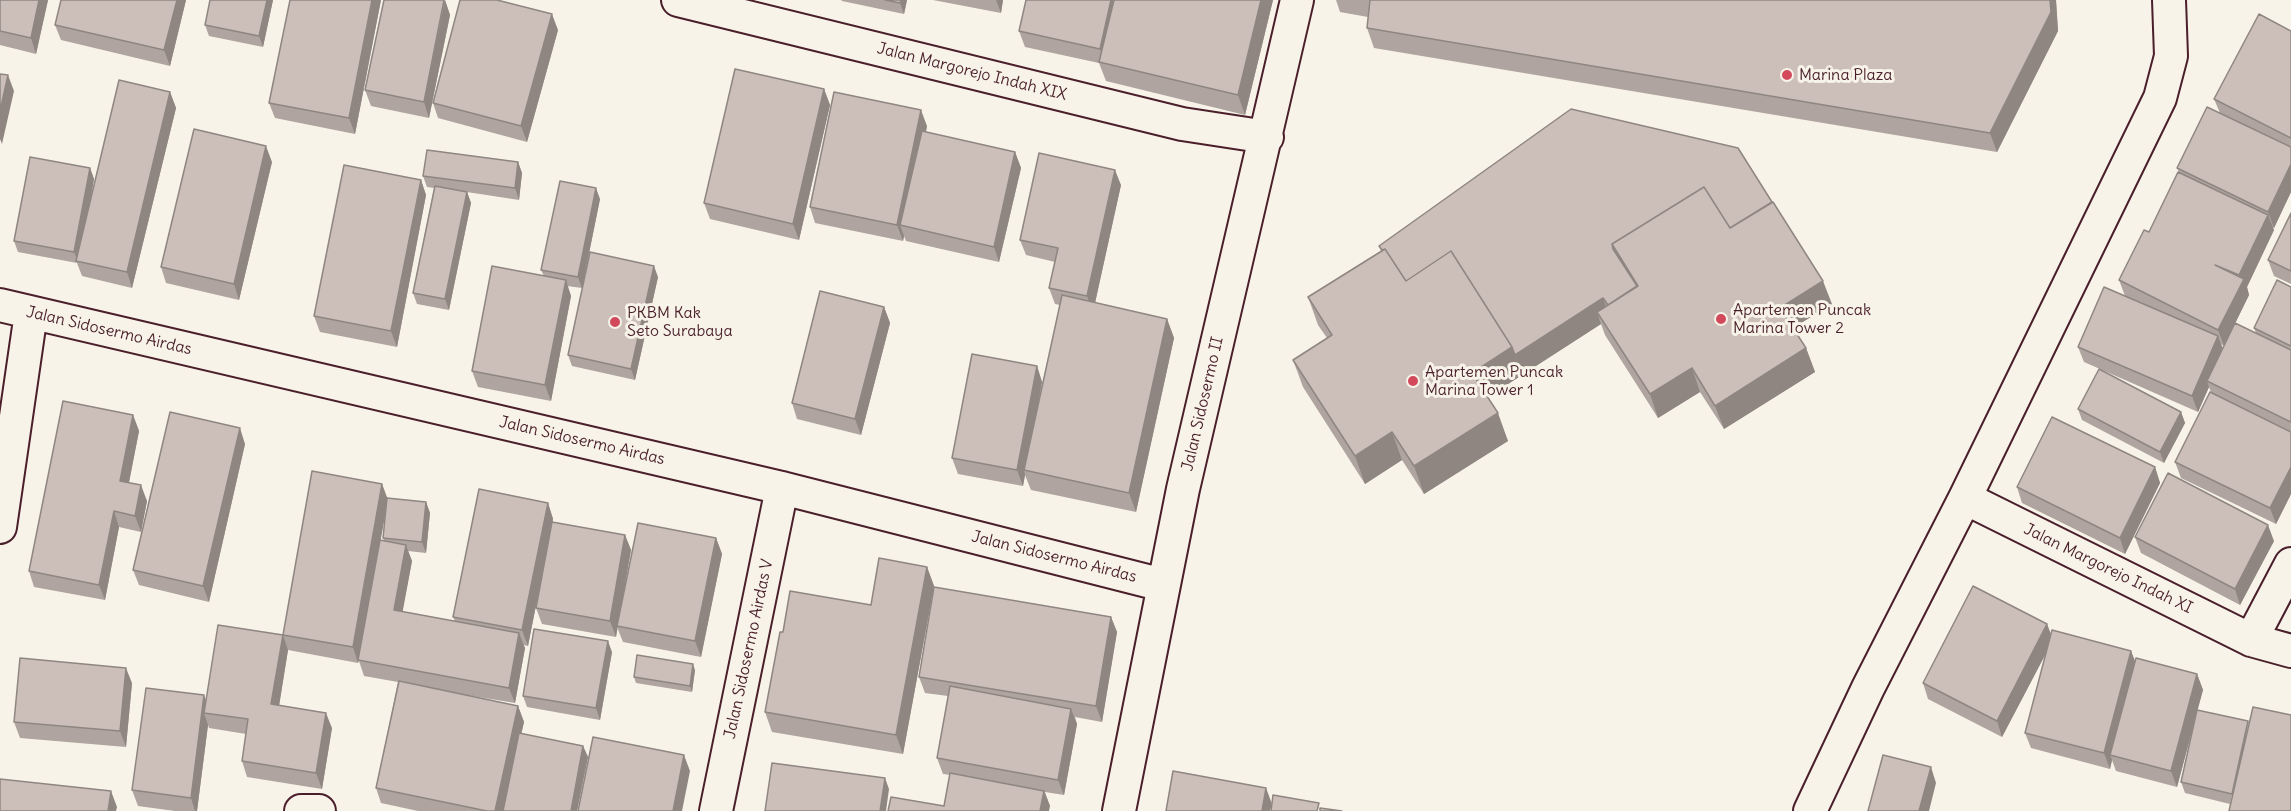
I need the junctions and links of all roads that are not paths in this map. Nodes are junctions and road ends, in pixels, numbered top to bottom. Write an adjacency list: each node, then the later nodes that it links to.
1 (678, 0): 4 (street, Jalan Margorejo Indah XIX)
2 (1297, 0): 4 (street, Jalan Sidosermo II)
3 (2169, 0): 8 (street)
4 (1267, 137): 11 (street, Jalan Sidosermo II)
5 (0, 305): 6 (street, Jalan Sidosermo Airdas)
6 (31, 313): 7 (street, Jalan Sidosermo Airdas); 9 (street)
7 (782, 488): 11 (street, Jalan Sidosermo Airdas); 16 (street, Jalan Sidosermo Airdas V)
8 (1965, 498): 12 (street, Jalan Margorejo Indah XI); 18 (street)
9 (0, 527)
10 (2291, 564): 12 (street)
11 (1163, 585): 17 (street, Jalan Sidosermo II)
12 (2251, 640): 13 (street, Jalan Margorejo Indah XI)
13 (2291, 651)
14 (301, 811): 15 (street)
15 (319, 811)
16 (716, 811)
17 (1119, 811)
18 (1810, 811)

